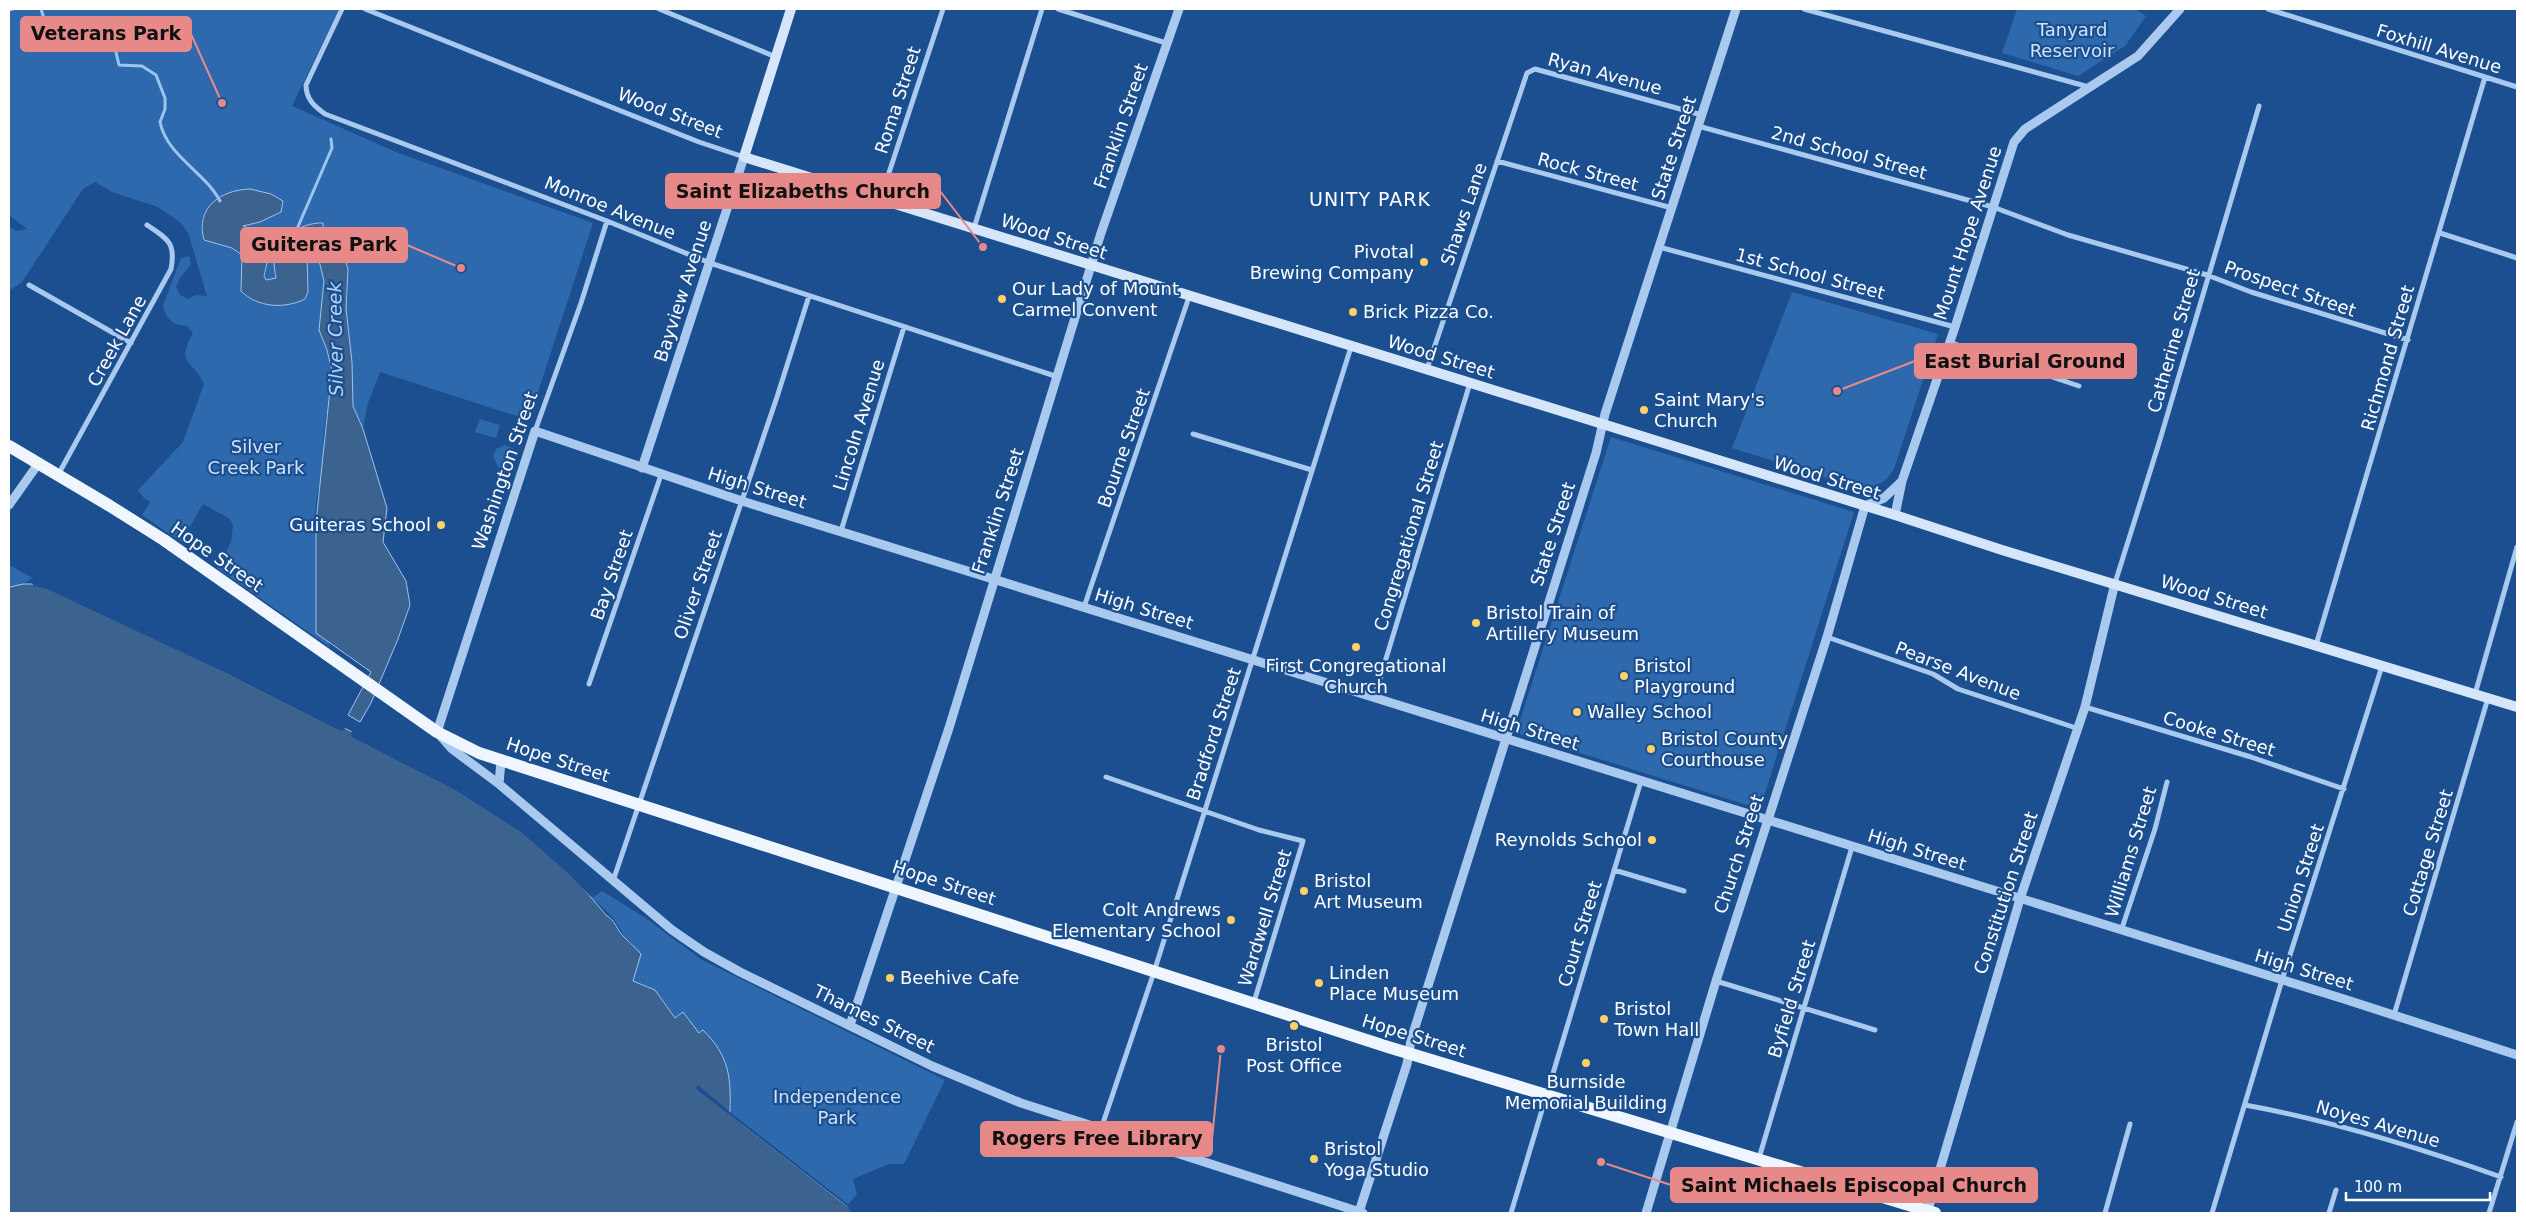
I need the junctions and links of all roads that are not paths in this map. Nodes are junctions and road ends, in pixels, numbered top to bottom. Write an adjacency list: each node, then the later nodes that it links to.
1 (342, 9): 27 (street, Monroe Avenue)
2 (365, 9): 22 (street, Wood Street)
3 (659, 9): 14 (street)
4 (791, 9): 14 (main road, Bayview Avenue)
5 (943, 9): 24 (street, Roma Street)
6 (1042, 9): 29 (street)
7 (1058, 9): 13 (street)
8 (1179, 9): 13 (street, Franklin Street)
9 (1733, 9): 20 (street, State Street)
10 (1804, 9): 18 (street)
11 (2180, 9): 18 (street, Mount Hope Avenue)
12 (2268, 9): 16 (street, Foxhill Avenue)
13 (1166, 43): 34 (street, Franklin Street)
14 (776, 57): 22 (main road, Bayview Avenue)
15 (1530, 70): 20 (street, Ryan Avenue); 23 (street, Shaws Lane)
16 (2485, 77): 17 (street, Foxhill Avenue); 30 (street, Richmond Street)
17 (2517, 87)
18 (2092, 88): 25 (street, Mount Hope Avenue)
19 (2259, 106): 35 (street, Catherine Street)
20 (1702, 115): 21 (street, State Street)
21 (1698, 126): 25 (street, 2nd School Street); 26 (street, State Street)
22 (744, 157): 24 (main road, Wood Street); 33 (street, Bayview Avenue)
23 (1497, 161): 26 (street, Rock Street); 45 (street, Shaws Lane)
24 (880, 200): 29 (main road, Wood Street)
25 (1993, 207): 35 (street, Prospect Street); 40 (street, Mount Hope Avenue)
26 (1672, 208): 31 (street, State Street)
27 (607, 221): 33 (street, Monroe Avenue); 50 (street, Washington Street)
28 (147, 225): 43 (street, Creek Lane)
29 (974, 228): 34 (main road, Wood Street)
30 (2440, 233): 32 (street); 41 (street, Richmond Street)
31 (1659, 247): 40 (street, 1st School Street); 49 (street, State Street)
32 (2517, 258)
33 (710, 263): 37 (street, Monroe Avenue); 54 (street, Bayview Avenue)
34 (1092, 265): 38 (main road, Wood Street); 46 (street, Franklin Street)
35 (2207, 275): 41 (street, Prospect Street); 66 (street, Catherine Street)
36 (29, 285): 43 (street)
37 (809, 296): 39 (street, Monroe Avenue); 59 (street, Oliver Street)
38 (1189, 297): 44 (main road, Wood Street); 67 (street, Bourne Street)
39 (904, 327): 46 (street, Monroe Avenue); 63 (street, Lincoln Avenue)
40 (1955, 327): 42 (street, Mount Hope Avenue)
41 (2408, 340): 69 (street, Richmond Street)
42 (1949, 342): 48 (street); 58 (street, Mount Hope Avenue)
43 (131, 343): 56 (street, Creek Lane)
44 (1351, 347): 45 (main road, Wood Street); 55 (street, Bradford Street)
45 (1427, 370): 47 (main road, Wood Street)
46 (1058, 377): 65 (street, Franklin Street)
47 (1470, 383): 49 (main road, Wood Street); 74 (street, Congregational Street)
48 (2080, 386)
49 (1602, 424): 61 (main road, Wood Street); 80 (street, State Street)
50 (535, 431): 54 (street, High Street); 79 (street, Washington Street)
51 (1193, 434): 55 (street)
52 (9, 446): 53 (main road, Hope Street)
53 (38, 464): 56 (main road, Hope Street); 60 (street)
54 (642, 468): 57 (street, High Street)
55 (1312, 470): 70 (street, Bradford Street)
56 (58, 475): 79 (main road, Hope Street)
57 (661, 475): 59 (street, High Street); 72 (street, Bay Street)
58 (1902, 481): 61 (street, Mount Hope Avenue); 62 (street, Mount Hope Avenue)
59 (742, 501): 63 (street, High Street); 87 (street, Oliver Street)
60 (9, 505)
61 (1864, 506): 62 (main road, Wood Street); 68 (street, Church Street)
62 (1895, 515): 66 (main road, Wood Street)
63 (841, 531): 65 (street, High Street)
64 (2517, 547): 73 (street)
65 (993, 579): 67 (street, High Street); 93 (street, Franklin Street)
66 (2114, 583): 69 (main road, Wood Street); 77 (street, Constitution Street)
67 (1084, 607): 70 (street, High Street)
68 (1827, 637): 78 (street, Pearse Avenue); 89 (street, Church Street)
69 (2316, 646): 71 (main road, Wood Street)
70 (1252, 660): 74 (street, High Street); 88 (street, Bradford Street)
71 (2382, 666): 73 (main road, Wood Street); 86 (street, Union Street)
72 (590, 684)
73 (2475, 694): 75 (main road, Wood Street)
74 (1374, 698): 80 (street, High Street)
75 (2488, 698): 76 (main road, Wood Street); 102 (street, Cottage Street)
76 (2517, 707)
77 (2086, 708): 78 (street, Constitution Street); 86 (street, Cooke Street)
78 (2079, 729): 95 (street, Constitution Street)
79 (437, 732): 81 (main road, Hope Street); 85 (street, Thames Street)
80 (1506, 739): 83 (street, High Street); 105 (street, State Street)
81 (500, 761): 85 (street); 87 (main road, Hope Street)
82 (1106, 777): 88 (street)
83 (1641, 781): 89 (street, High Street); 91 (street, Court Street)
84 (2167, 782): 96 (street, Williams Street)
85 (499, 784): 92 (street, Thames Street)
86 (2344, 789): 98 (street, Union Street)
87 (639, 804): 92 (street, Oliver Street); 93 (main road, Hope Street)
88 (1204, 811): 97 (street, Bradford Street); 100 (street, Wardwell Street)
89 (1766, 821): 90 (street, High Street); 99 (street, Church Street)
90 (1852, 847): 95 (street, High Street); 101 (street, Byfield Street)
91 (1614, 870): 94 (street); 107 (street, Court Street)
92 (612, 882): 103 (street, Thames Street)
93 (896, 886): 97 (main road, Hope Street); 103 (street, Franklin Street)
94 (1684, 891)
95 (2020, 899): 96 (street, High Street); 119 (street, Constitution Street)
96 (2120, 931): 98 (street, High Street)
97 (1154, 972): 100 (main road, Hope Street); 111 (street, Bradford Street)
98 (2282, 980): 102 (street, High Street); 108 (street, Union Street)
99 (1716, 981): 101 (street); 112 (street, Church Street)
100 (1254, 1003): 105 (main road, Hope Street)
101 (1804, 1007): 104 (street); 113 (street, Byfield Street)
102 (2394, 1015): 106 (street, High Street)
103 (850, 1025): 111 (street, Thames Street)
104 (1875, 1030)
105 (1410, 1053): 107 (main road, Hope Street); 116 (street, State Street)
106 (2517, 1055)
107 (1548, 1096): 112 (main road, Hope Street); 117 (street, Court Street)
108 (2245, 1105): 114 (street, Noyes Avenue); 121 (street, Union Street)
109 (2517, 1122): 114 (street)
110 (2130, 1124): 120 (street)
111 (1101, 1130): 116 (street, Thames Street)
112 (1670, 1132): 113 (main road, Hope Street); 118 (street, Church Street)
113 (1759, 1159): 119 (main road, Hope Street)
114 (2501, 1177): 123 (street)
115 (2336, 1190): 122 (street)
116 (1360, 1213)
117 (1511, 1213)
118 (1646, 1213)
119 (1930, 1213)
120 (2105, 1213)
121 (2212, 1213)
122 (2329, 1213)
123 (2489, 1213)

